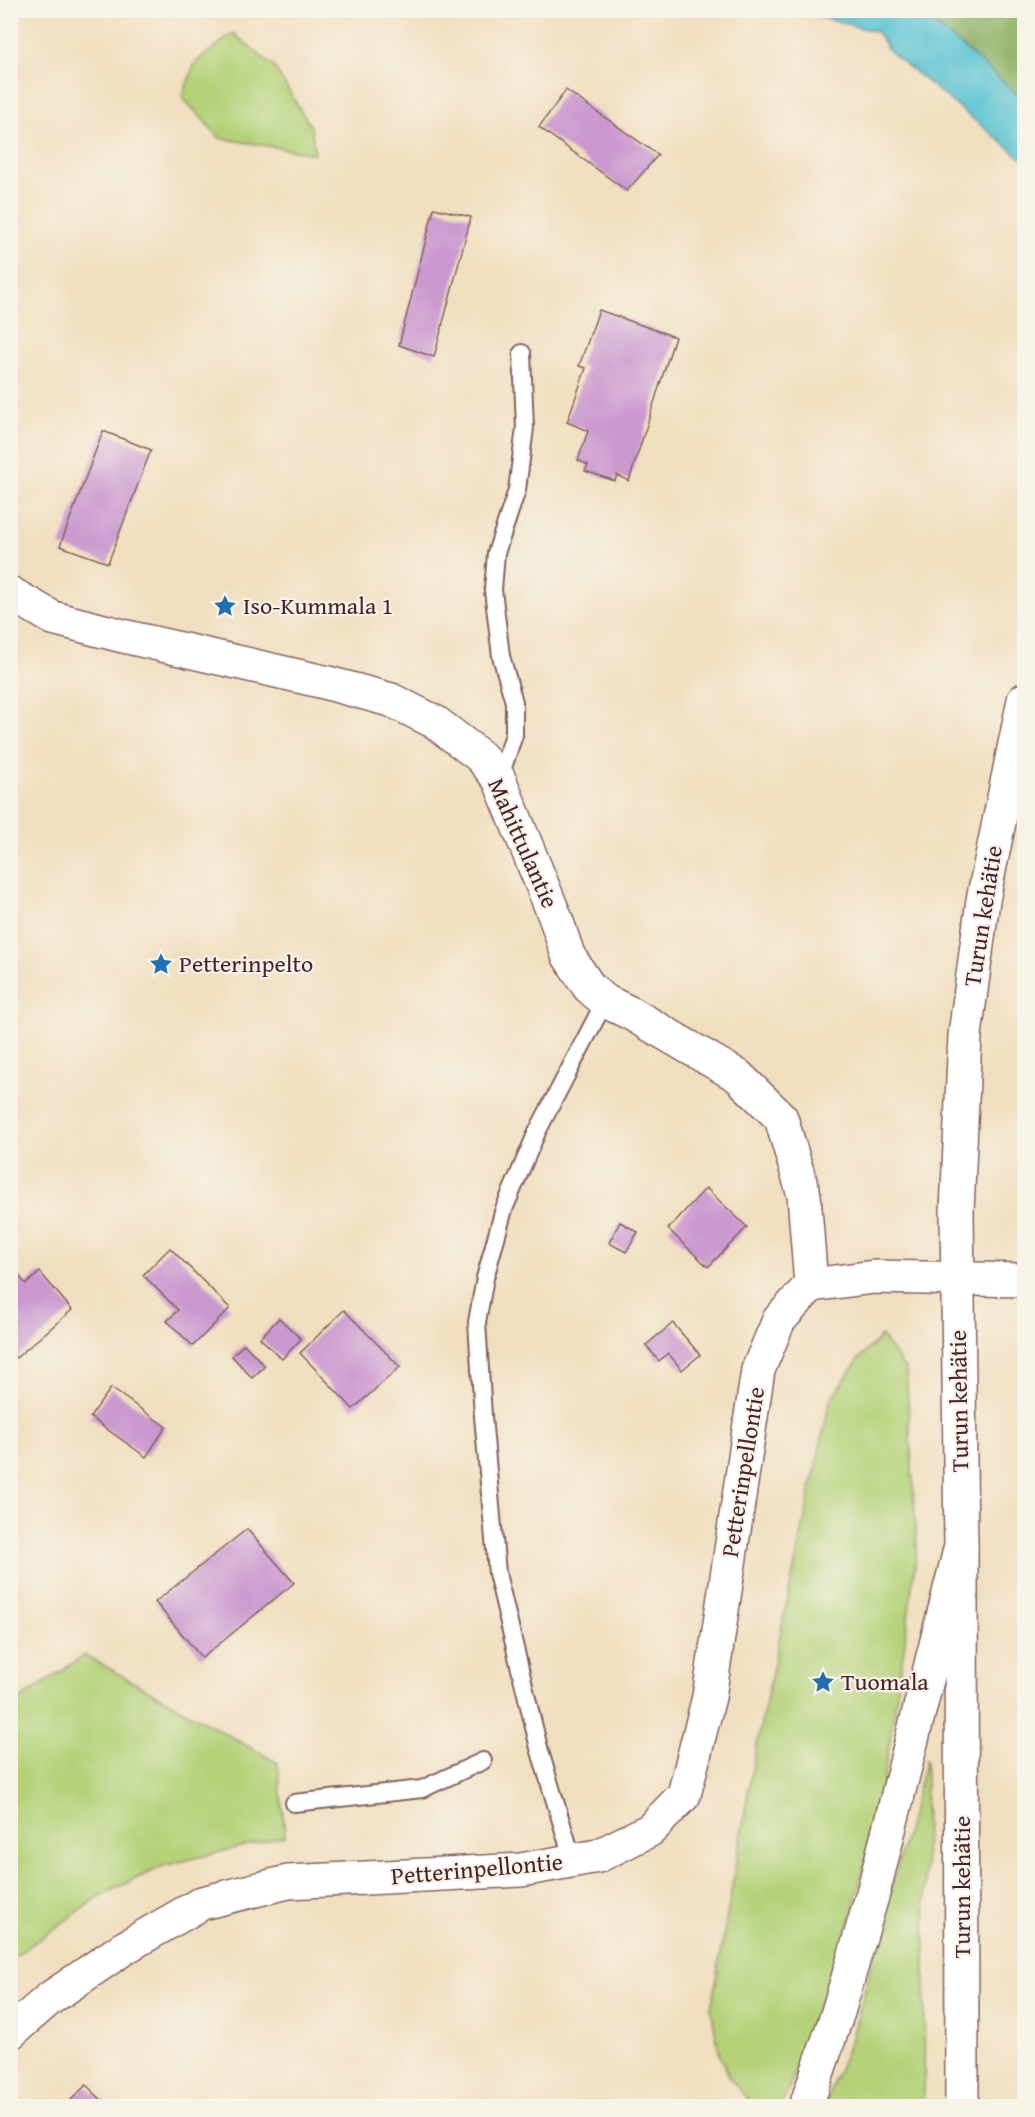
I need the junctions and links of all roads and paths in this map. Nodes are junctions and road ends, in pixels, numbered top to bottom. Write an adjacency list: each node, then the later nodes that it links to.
1 (522, 353): 4 (lane)
2 (10, 593): 4 (main road, Mahittulantie)
3 (1024, 700): 6 (main road, Turun kehätie)
4 (500, 779): 5 (main road, Mahittulantie)
5 (605, 1001): 8 (main road, Mahittulantie); 12 (lane)
6 (958, 1278): 7 (main road); 8 (main road); 9 (main road, Turun kehätie)
7 (1024, 1280)
8 (811, 1285): 12 (main road, Petterinpellontie)
9 (961, 1546): 14 (main road); 15 (main road, Turun kehätie)
10 (483, 1761): 11 (lane)
11 (294, 1803)
12 (573, 1861): 13 (main road, Petterinpellontie)
13 (10, 2033)
14 (806, 2106)
15 (962, 2106)

